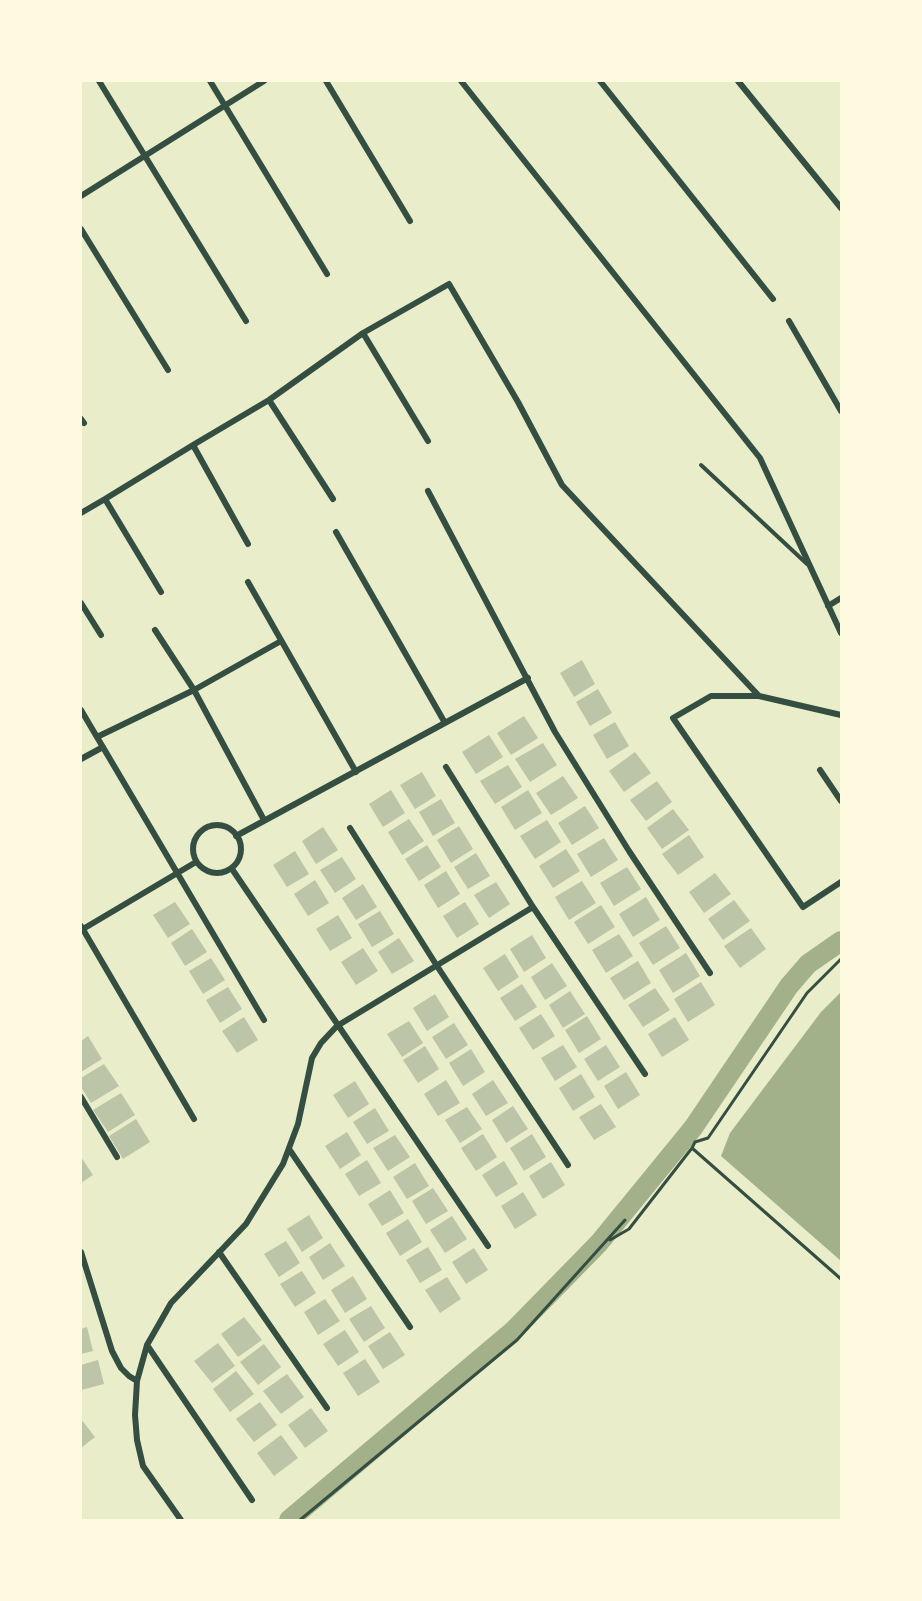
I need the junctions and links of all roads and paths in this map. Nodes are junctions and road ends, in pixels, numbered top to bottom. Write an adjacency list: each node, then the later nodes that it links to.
1 (99, 81): 9 (street)
2 (210, 81): 8 (street)
3 (264, 81): 8 (street)
4 (326, 81): 12 (street)
5 (461, 81): 31 (street)
6 (600, 81): 15 (street)
7 (738, 81): 11 (street)
8 (225, 105): 9 (street); 14 (street)
9 (145, 156): 10 (street); 16 (street)
10 (81, 196)
11 (841, 208)
12 (410, 221)
13 (81, 229): 19 (street)
14 (327, 274)
15 (773, 299)
16 (246, 321)
17 (789, 321): 21 (street)
18 (363, 333): 20 (street); 22 (street); 43 (street)
19 (168, 370)
20 (269, 400): 23 (street); 27 (street)
21 (841, 411)
22 (428, 441)
23 (192, 444): 26 (street); 30 (street)
24 (701, 465): 31 (lane)
25 (428, 491): 41 (street)
26 (105, 499): 28 (street); 33 (street)
27 (333, 500)
28 (81, 513)
29 (336, 532): 46 (street)
30 (248, 544)
31 (810, 567): 36 (street)
32 (248, 582): 40 (street)
33 (160, 592)
34 (841, 598): 36 (street)
35 (81, 603): 39 (street)
36 (828, 606): 38 (street)
37 (155, 630): 42 (street)
38 (841, 633)
39 (101, 635)
40 (281, 641): 42 (street); 52 (street)
41 (528, 678): 46 (street); 65 (street)
42 (194, 690): 47 (street); 54 (street)
43 (759, 696): 45 (street); 60 (street)
44 (81, 710): 47 (street)
45 (841, 715)
46 (445, 723): 52 (street)
47 (97, 737): 48 (street)
48 (103, 747): 49 (street); 59 (street)
49 (81, 759)
50 (447, 767): 61 (street)
51 (820, 770): 53 (street)
52 (356, 772): 54 (street)
53 (841, 801)
54 (264, 820): 56 (street)
55 (351, 828): 64 (street)
56 (236, 836): 57 (street); 58 (street)
57 (196, 862): 58 (street); 59 (street)
58 (232, 869): 67 (street)
59 (177, 872): 62 (street); 66 (street)
60 (841, 882)
61 (533, 907): 64 (street); 68 (street)
62 (82, 928): 70 (street)
63 (841, 959): 71 (path)
64 (437, 966): 67 (street); 74 (street)
65 (710, 974)
66 (264, 1020)
67 (337, 1026): 72 (street); 77 (street)
68 (645, 1074)
69 (81, 1097): 73 (street)
70 (194, 1119)
71 (692, 1148): 76 (path); 80 (path)
72 (289, 1149): 79 (street); 81 (street)
73 (117, 1157)
74 (568, 1165)
75 (626, 1220): 76 (path)
76 (606, 1242): 87 (path)
77 (488, 1246)
78 (81, 1252): 83 (street)
79 (219, 1252): 82 (street); 84 (street)
80 (841, 1279)
81 (410, 1327)
82 (147, 1345): 83 (street); 85 (street)
83 (137, 1381): 86 (street)
84 (327, 1408)
85 (252, 1500)
86 (181, 1520)
87 (300, 1520)

